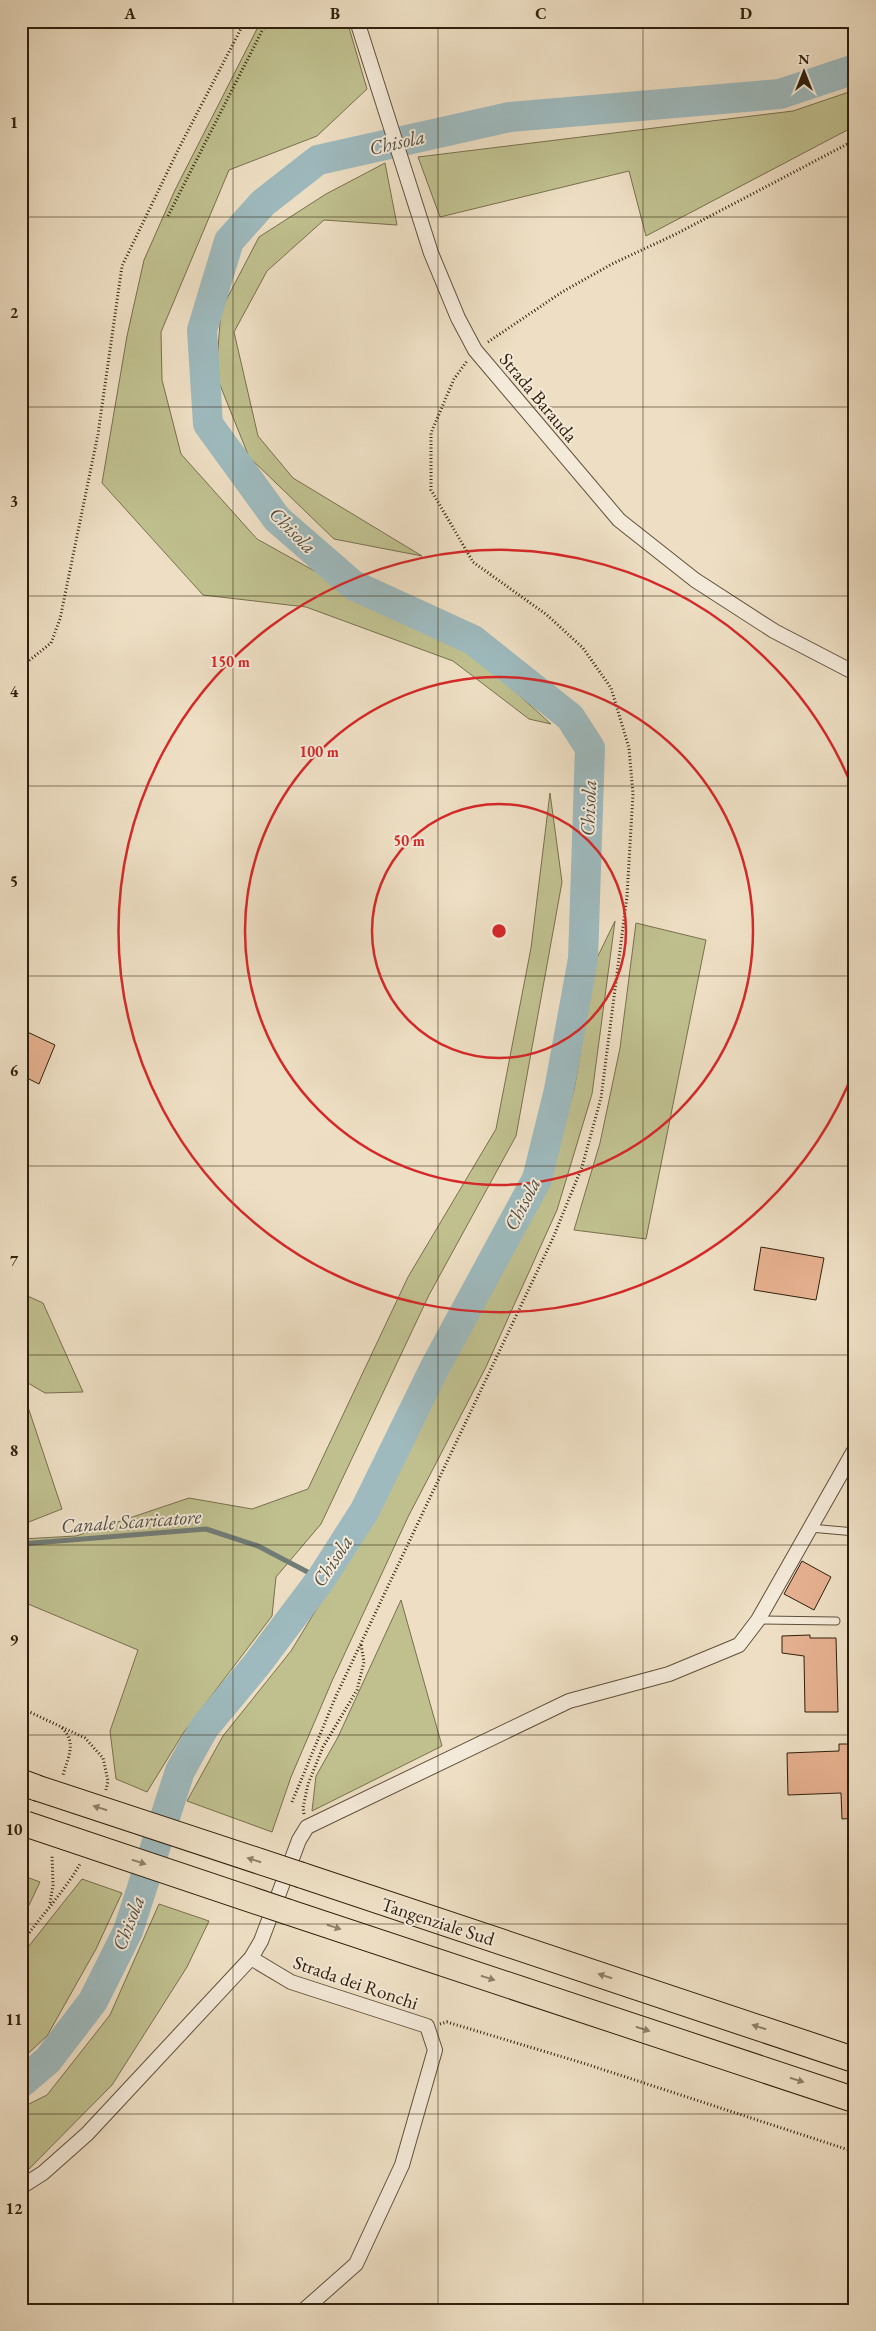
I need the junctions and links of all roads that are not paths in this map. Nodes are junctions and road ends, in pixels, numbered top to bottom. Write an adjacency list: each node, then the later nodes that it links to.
1 (357, 21): 2 (street, Strada Barauda)
2 (855, 673)
3 (855, 1449): 4 (street)
4 (810, 1528): 5 (lane); 6 (street)
5 (855, 1532)
6 (758, 1620): 7 (lane); 10 (street)
7 (836, 1621)
8 (40, 1784): 11 (highway, Tangenziale Sud, one-way to 8, bridge)
9 (24, 1824): 12 (highway, Tangenziale Sud, one-way to 12, bridge)
10 (252, 1958): 13 (street); 14 (street, Strada dei Ronchi)
11 (855, 2060)
12 (855, 2100)
13 (21, 2187)
14 (304, 2310)

